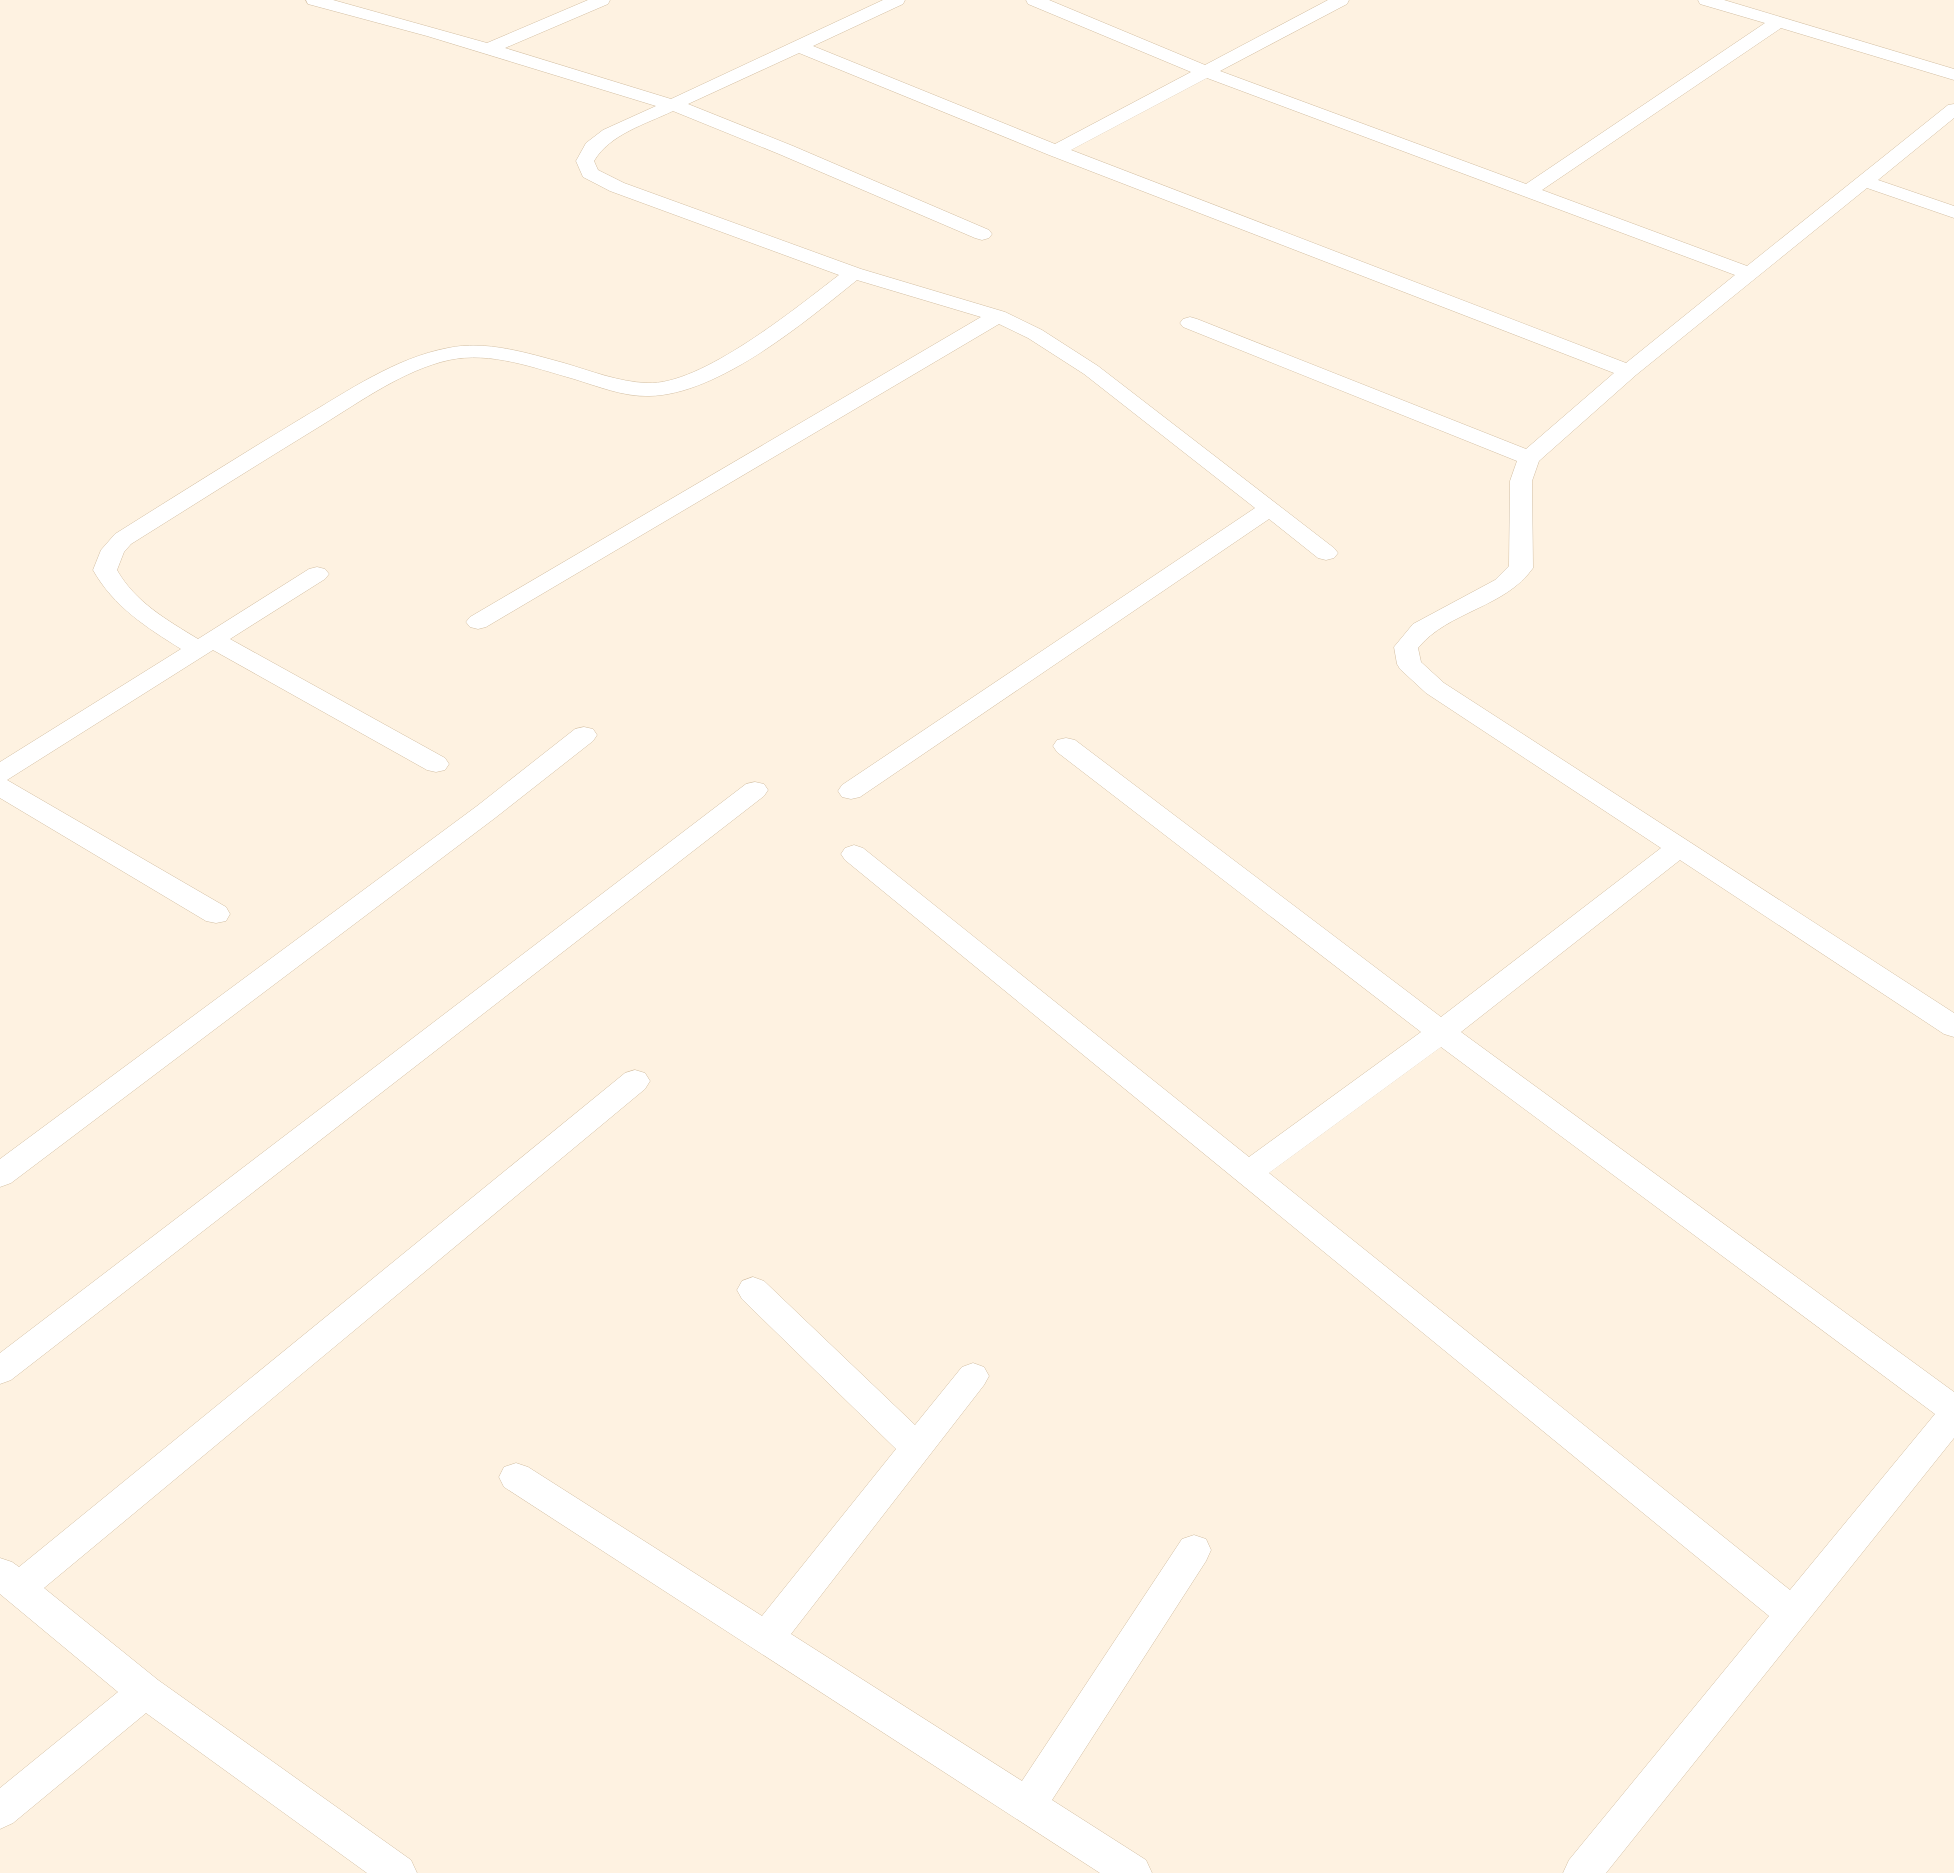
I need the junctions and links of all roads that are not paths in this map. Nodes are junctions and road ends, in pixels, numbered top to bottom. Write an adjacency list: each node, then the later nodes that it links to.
1 (314, 0): 9 (street)
2 (602, 0): 9 (street)
3 (897, 0): 8 (street)
4 (1034, 0): 10 (street)
5 (1341, 0): 10 (street)
6 (1706, 0): 7 (street)
7 (1779, 22): 11 (street); 16 (street)
8 (798, 46): 12 (street); 14 (street)
9 (488, 49): 12 (street)
10 (1206, 72): 14 (street); 16 (street)
11 (1954, 75)
12 (673, 105): 18 (street); 19 (street)
13 (1954, 109): 15 (street)
14 (1056, 151): 23 (street)
15 (1864, 181): 17 (street); 20 (street)
16 (1528, 191): 20 (street)
17 (1954, 212)
18 (982, 234)
19 (854, 274): 21 (street); 29 (street)
20 (1750, 274): 23 (street)
21 (998, 316): 25 (street); 28 (street)
22 (1190, 322): 24 (street)
23 (1629, 371): 24 (street)
24 (1529, 458): 37 (street)
25 (1269, 508): 26 (street); 36 (street)
26 (1326, 553)
27 (317, 574): 29 (street)
28 (478, 622)
29 (205, 644): 32 (street); 33 (street)
30 (584, 735): 44 (street)
31 (1066, 746): 41 (street)
32 (436, 764)
33 (0, 774)
34 (0, 786): 39 (street)
35 (756, 790): 46 (street)
36 (851, 791)
37 (1679, 847): 40 (street); 41 (street)
38 (854, 854): 43 (street)
39 (216, 914)
40 (1954, 1027)
41 (1441, 1032): 43 (street); 48 (street)
42 (635, 1081): 52 (street)
43 (1248, 1173): 53 (street)
44 (0, 1175)
45 (753, 1290): 49 (street)
46 (0, 1371)
47 (973, 1376): 49 (street)
48 (1954, 1412): 53 (street)
49 (916, 1446): 54 (street)
50 (516, 1477): 54 (street)
51 (1194, 1550): 56 (street)
52 (10, 1580): 55 (street)
53 (1792, 1613): 60 (street)
54 (767, 1637): 56 (street)
55 (145, 1692): 57 (street); 58 (street)
56 (1027, 1805): 59 (street)
57 (0, 1811)
58 (398, 1873)
59 (1133, 1873)
60 (1582, 1873)

